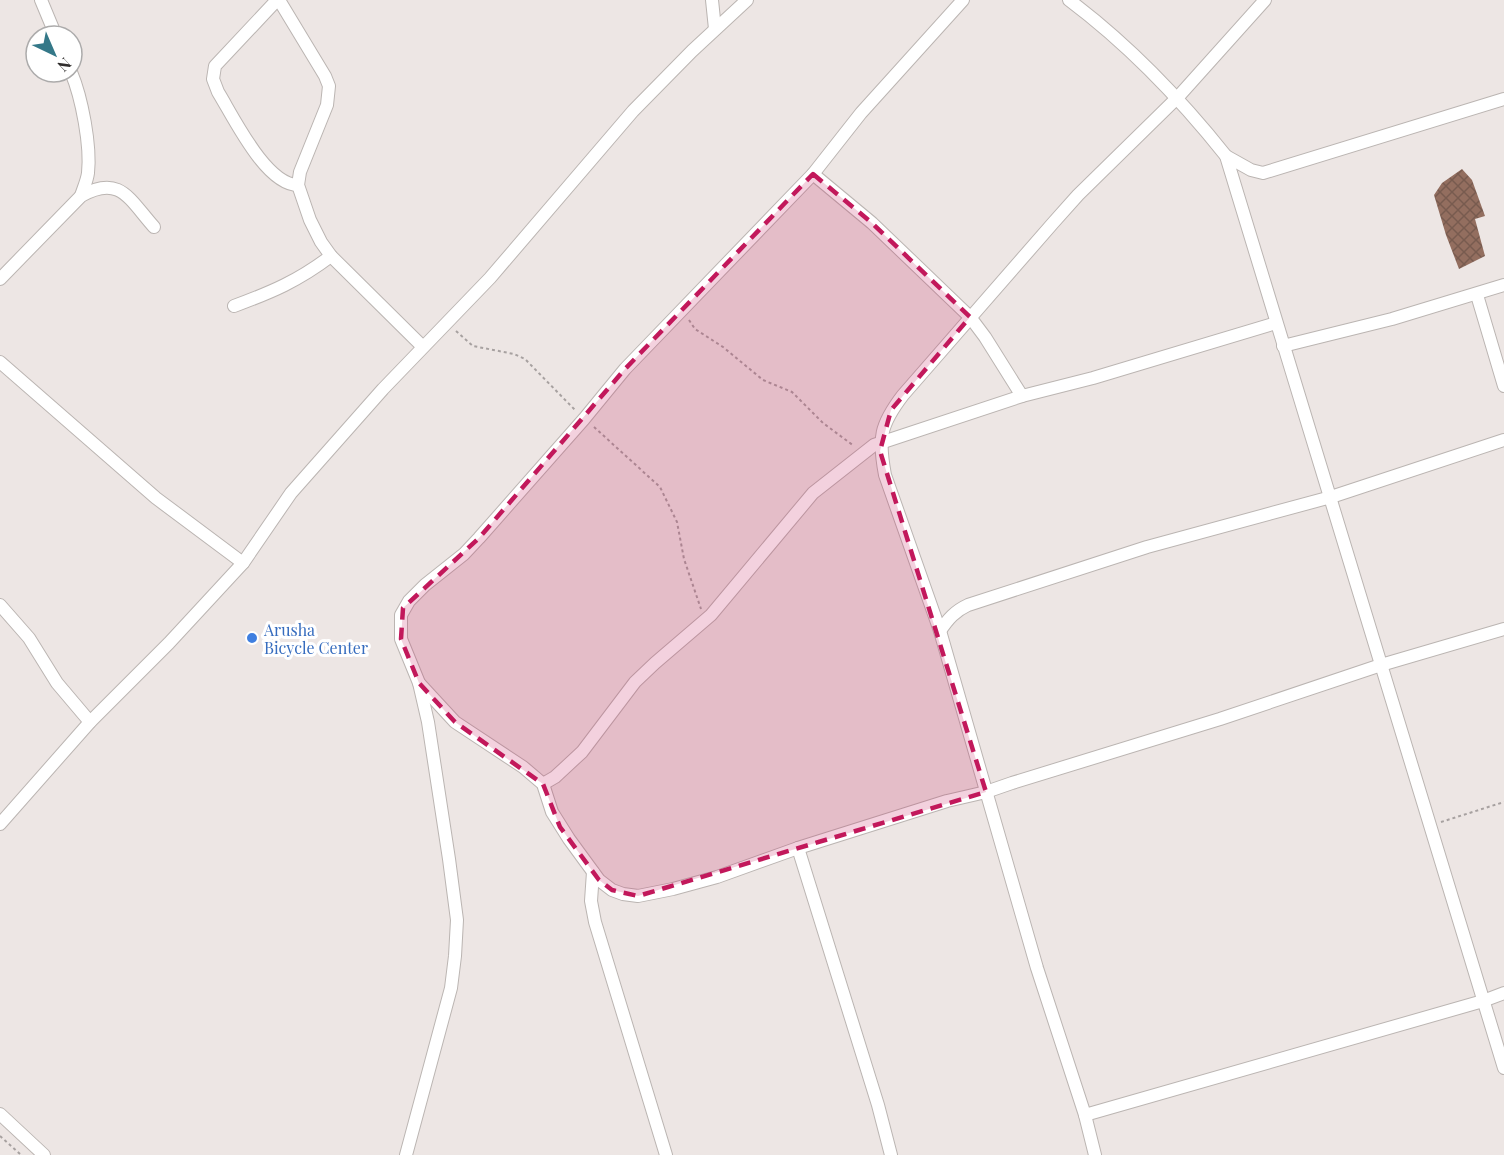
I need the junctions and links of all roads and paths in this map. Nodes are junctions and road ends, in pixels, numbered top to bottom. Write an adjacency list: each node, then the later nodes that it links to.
1 (41, 0): 8 (street)
2 (278, 0): 15 (street); 15 (street)
3 (712, 0): 9 (street)
4 (747, 0): 9 (street)
5 (963, 0): 14 (street)
6 (1069, 0): 11 (street)
7 (1265, 0): 11 (street)
8 (51, 24)
9 (715, 29): 25 (street)
10 (75, 84): 16 (street)
11 (1178, 97): 13 (street); 24 (street)
12 (1504, 99): 13 (street)
13 (1226, 156): 26 (street)
14 (813, 174): 23 (street); 24 (street)
15 (298, 185): 18 (street)
16 (81, 196): 17 (street); 19 (street)
17 (154, 227)
18 (331, 256): 22 (street); 27 (street)
19 (0, 279)
20 (1504, 285): 21 (street)
21 (1477, 295): 28 (street); 30 (street)
22 (234, 306)
23 (685, 306): 32 (street); 35 (path)
24 (970, 317): 31 (street); 34 (street)
25 (448, 322): 27 (street); 32 (path)
26 (1276, 323): 28 (street); 31 (street)
27 (422, 346): 37 (street)
28 (1283, 346): 36 (street)
29 (0, 362): 37 (street)
30 (1504, 386)
31 (1022, 396): 34 (street)
32 (584, 419): 39 (path); 43 (street)
33 (1504, 440): 36 (street)
34 (880, 442): 35 (street); 41 (street)
35 (864, 452): 39 (street)
36 (1331, 497): 41 (street); 42 (street)
37 (243, 563): 44 (street)
38 (0, 605): 44 (street)
39 (711, 615): 45 (street)
40 (1504, 629): 42 (street)
41 (940, 631): 46 (street)
42 (1381, 665): 46 (street); 49 (street)
43 (419, 683): 45 (street); 60 (street)
44 (90, 722): 48 (street)
45 (543, 784): 51 (street)
46 (986, 792): 50 (street); 56 (street)
47 (1504, 802): 49 (path)
48 (0, 824)
49 (1431, 825): 53 (street)
50 (798, 848): 51 (street); 62 (street)
51 (593, 872): 61 (street)
52 (1504, 993): 53 (street)
53 (1483, 1001): 54 (street); 56 (street)
54 (1504, 1068)
55 (0, 1114): 59 (street)
56 (1085, 1115): 63 (street)
57 (0, 1136): 58 (path)
58 (21, 1155)
59 (44, 1155)
60 (406, 1155)
61 (666, 1155)
62 (891, 1155)
63 (1095, 1155)

